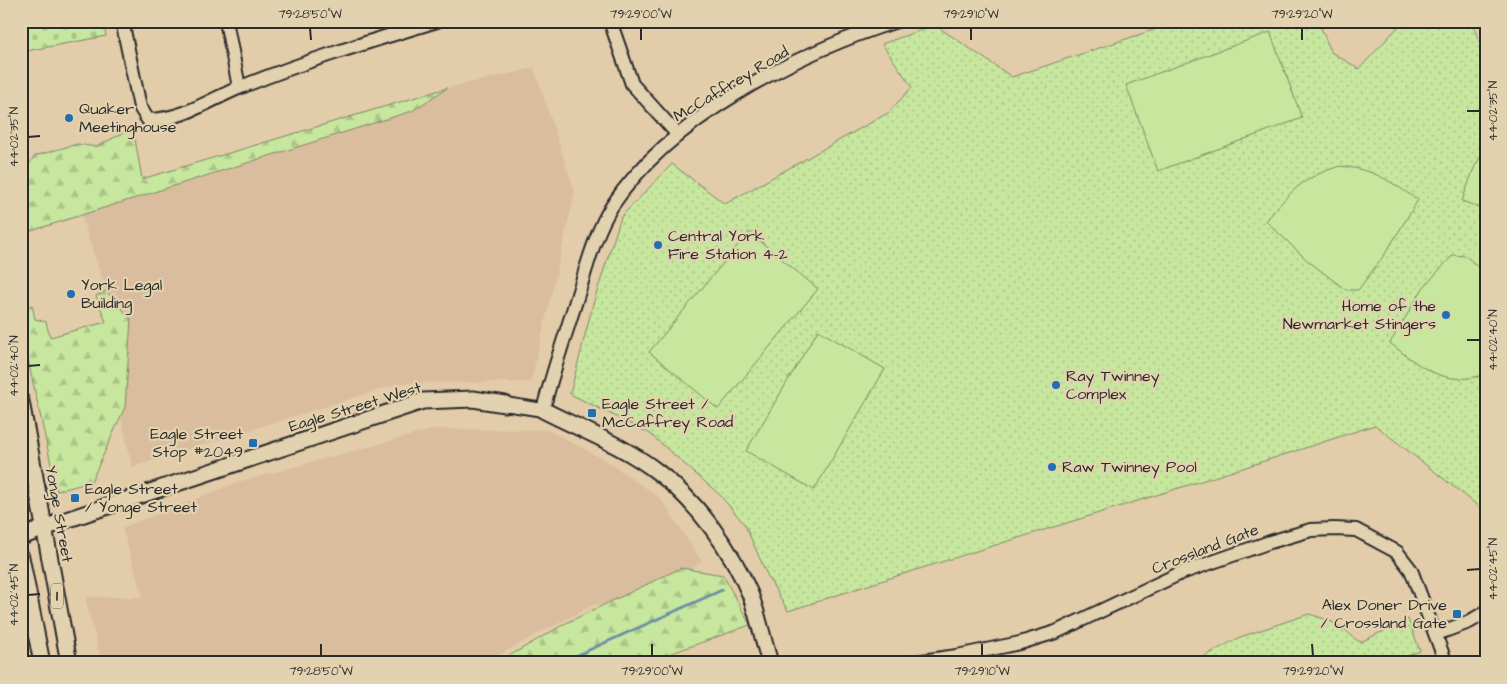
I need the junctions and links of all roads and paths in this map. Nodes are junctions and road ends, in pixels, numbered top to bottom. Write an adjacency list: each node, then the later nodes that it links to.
1 (122, 21): 6 (street)
2 (226, 21): 6 (street)
3 (437, 21): 6 (street)
4 (610, 21): 7 (street)
5 (897, 21): 7 (street, McCaffrey Road)
6 (240, 88)
7 (678, 134): 10 (street, McCaffrey Road)
8 (21, 401): 11 (main road, Yonge Street / 1)
9 (505, 404): 10 (street, Eagle Street West); 11 (main road, Eagle Street West)
10 (543, 410): 18 (main road, Eagle Street West)
11 (44, 529): 12 (main road, Eagle Street West); 17 (main road, Yonge Street / 1)
12 (21, 537)
13 (21, 556): 16 (main road, 1)
14 (1486, 612): 15 (street)
15 (1436, 634): 19 (street, Crossland Gate); 20 (street, Crossland Gate)
16 (42, 663)
17 (69, 663)
18 (770, 663)
19 (908, 663)
20 (1446, 663)

